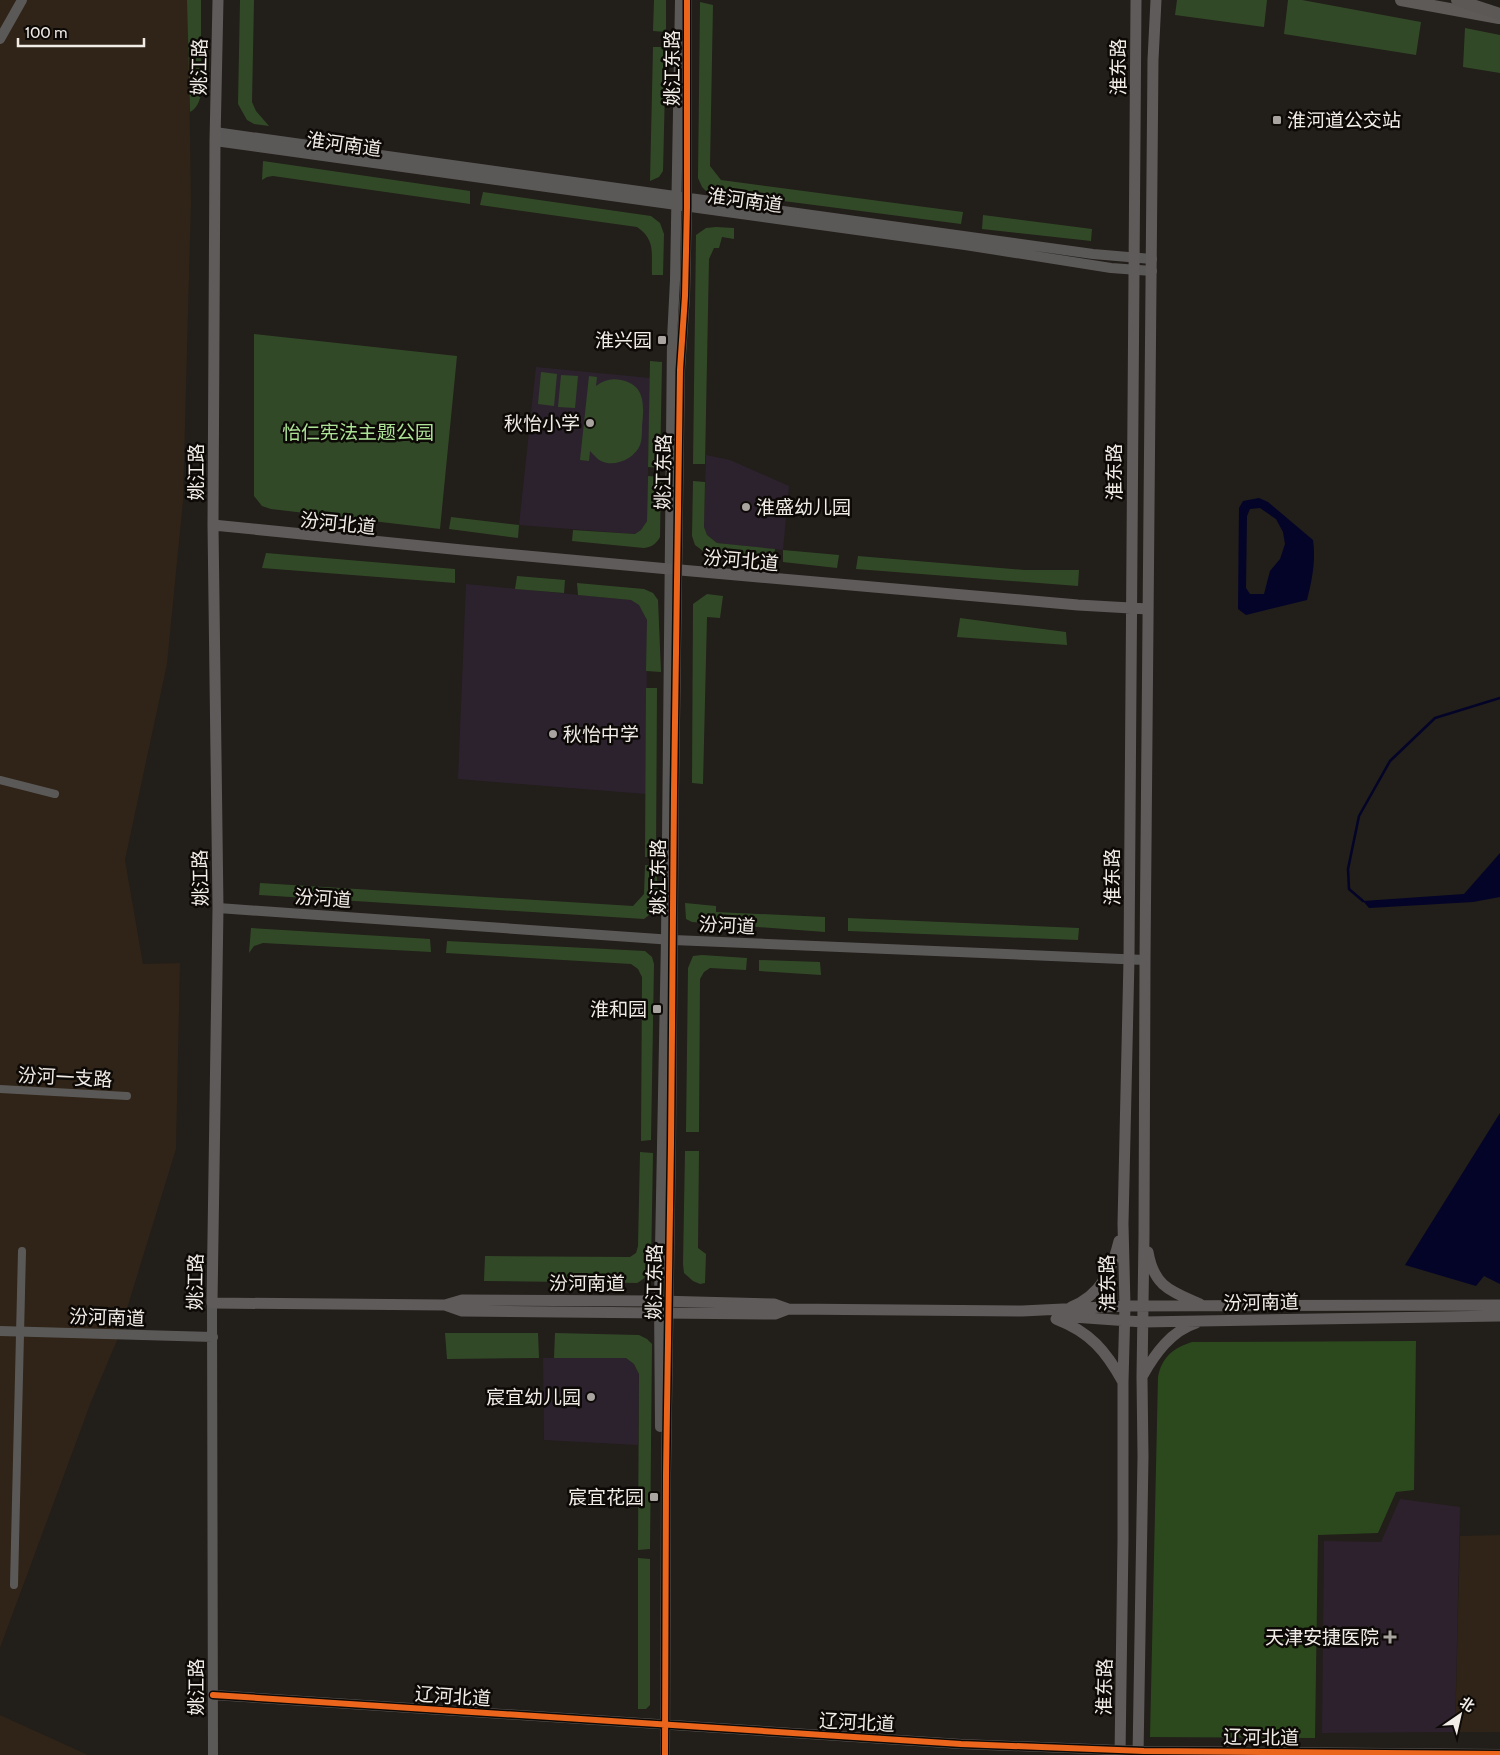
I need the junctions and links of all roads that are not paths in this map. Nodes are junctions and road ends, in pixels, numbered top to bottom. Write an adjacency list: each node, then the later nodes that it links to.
1 (22, 0): 11 (street)
2 (218, 0): 12 (main road, 姚江路)
3 (680, 0): 13 (street, 姚江东路)
4 (687, 0): 13 (street, 姚江东路)
5 (1136, 0): 14 (main road, 淮东路)
6 (1156, 0): 15 (main road, 淮东路)
7 (1401, 0): 10 (main road)
8 (1457, 0): 9 (highway)
9 (1500, 14)
10 (1500, 18)
11 (0, 39)
12 (215, 136): 13 (street, 淮河南道); 18 (main road, 姚江路)
13 (682, 201): 14 (street, 淮河南道); 16 (street, 淮河南道); 19 (street, 姚江东路)
14 (1133, 258): 15 (street, 淮河南道); 16 (main road, 淮东路)
15 (1152, 259): 17 (main road, 淮东路)
16 (1133, 270): 17 (street, 淮河南道); 20 (main road, 淮东路)
17 (1152, 271): 21 (main road, 淮东路)
18 (213, 525): 19 (main road, 汾河北道); 24 (main road, 姚江路)
19 (673, 569): 20 (main road, 汾河北道); 25 (street, 姚江东路)
20 (1130, 608): 21 (main road, 汾河北道); 26 (main road, 淮东路)
21 (1148, 609): 27 (main road, 淮东路)
22 (0, 780): 23 (street)
23 (55, 794)
24 (218, 908): 25 (street, 汾河道); 34 (main road, 姚江路)
25 (669, 939): 26 (street, 汾河道); 33 (street, 姚江东路)
26 (1129, 960): 27 (street, 汾河道); 30 (main road, 淮东路)
27 (1145, 960): 31 (main road, 淮东路)
28 (0, 1089): 29 (street, 汾河一支路)
29 (128, 1096)
30 (1123, 1224): 37 (main road, 淮东路); 41 (main road)
31 (1144, 1236): 38 (main road, 淮东路); 39 (main road)
32 (22, 1251): 50 (street)
33 (664, 1301): 36 (main road, 汾河南道); 40 (main road, 汾河南道); 43 (street, 姚江东路)
34 (212, 1303): 36 (main road, 汾河南道); 51 (street, 姚江路)
35 (1500, 1305): 39 (main road, 汾河南道)
36 (445, 1306): 43 (main road, 汾河南道)
37 (1125, 1306): 38 (main road, 汾河南道); 41 (main road, 汾河南道); 47 (main road, 淮东路)
38 (1143, 1306): 39 (main road, 汾河南道); 48 (main road, 淮东路)
39 (1204, 1306)
40 (788, 1309): 42 (main road, 汾河南道); 43 (main road, 汾河南道)
41 (1064, 1310): 42 (main road, 汾河南道)
42 (1022, 1311): 44 (main road, 汾河南道)
43 (664, 1314): 56 (street, 姚江东路)
44 (1045, 1315): 47 (main road, 汾河南道); 53 (main road)
45 (1500, 1316): 46 (main road, 汾河南道)
46 (1205, 1321): 48 (main road, 汾河南道); 52 (main road)
47 (1125, 1322): 48 (main road, 汾河南道); 53 (main road, 淮东路)
48 (1143, 1322): 52 (main road, 淮东路)
49 (0, 1331): 50 (street, 汾河南道)
50 (20, 1332): 51 (street, 汾河南道); 54 (street)
51 (213, 1337): 55 (street, 姚江路)
52 (1142, 1377): 58 (main road, 淮东路)
53 (1123, 1382): 57 (main road, 淮东路)
54 (14, 1585)
55 (213, 1695): 56 (street, 辽河北道); 60 (street, 姚江路)
56 (663, 1725): 57 (street, 辽河北道); 61 (street, 姚江东路); 62 (street, 姚江东路)
57 (1120, 1752): 58 (street, 辽河北道)
58 (1138, 1753): 59 (street, 辽河北道)
59 (1500, 1754)
60 (213, 1755)
61 (659, 1755)
62 (665, 1755)

